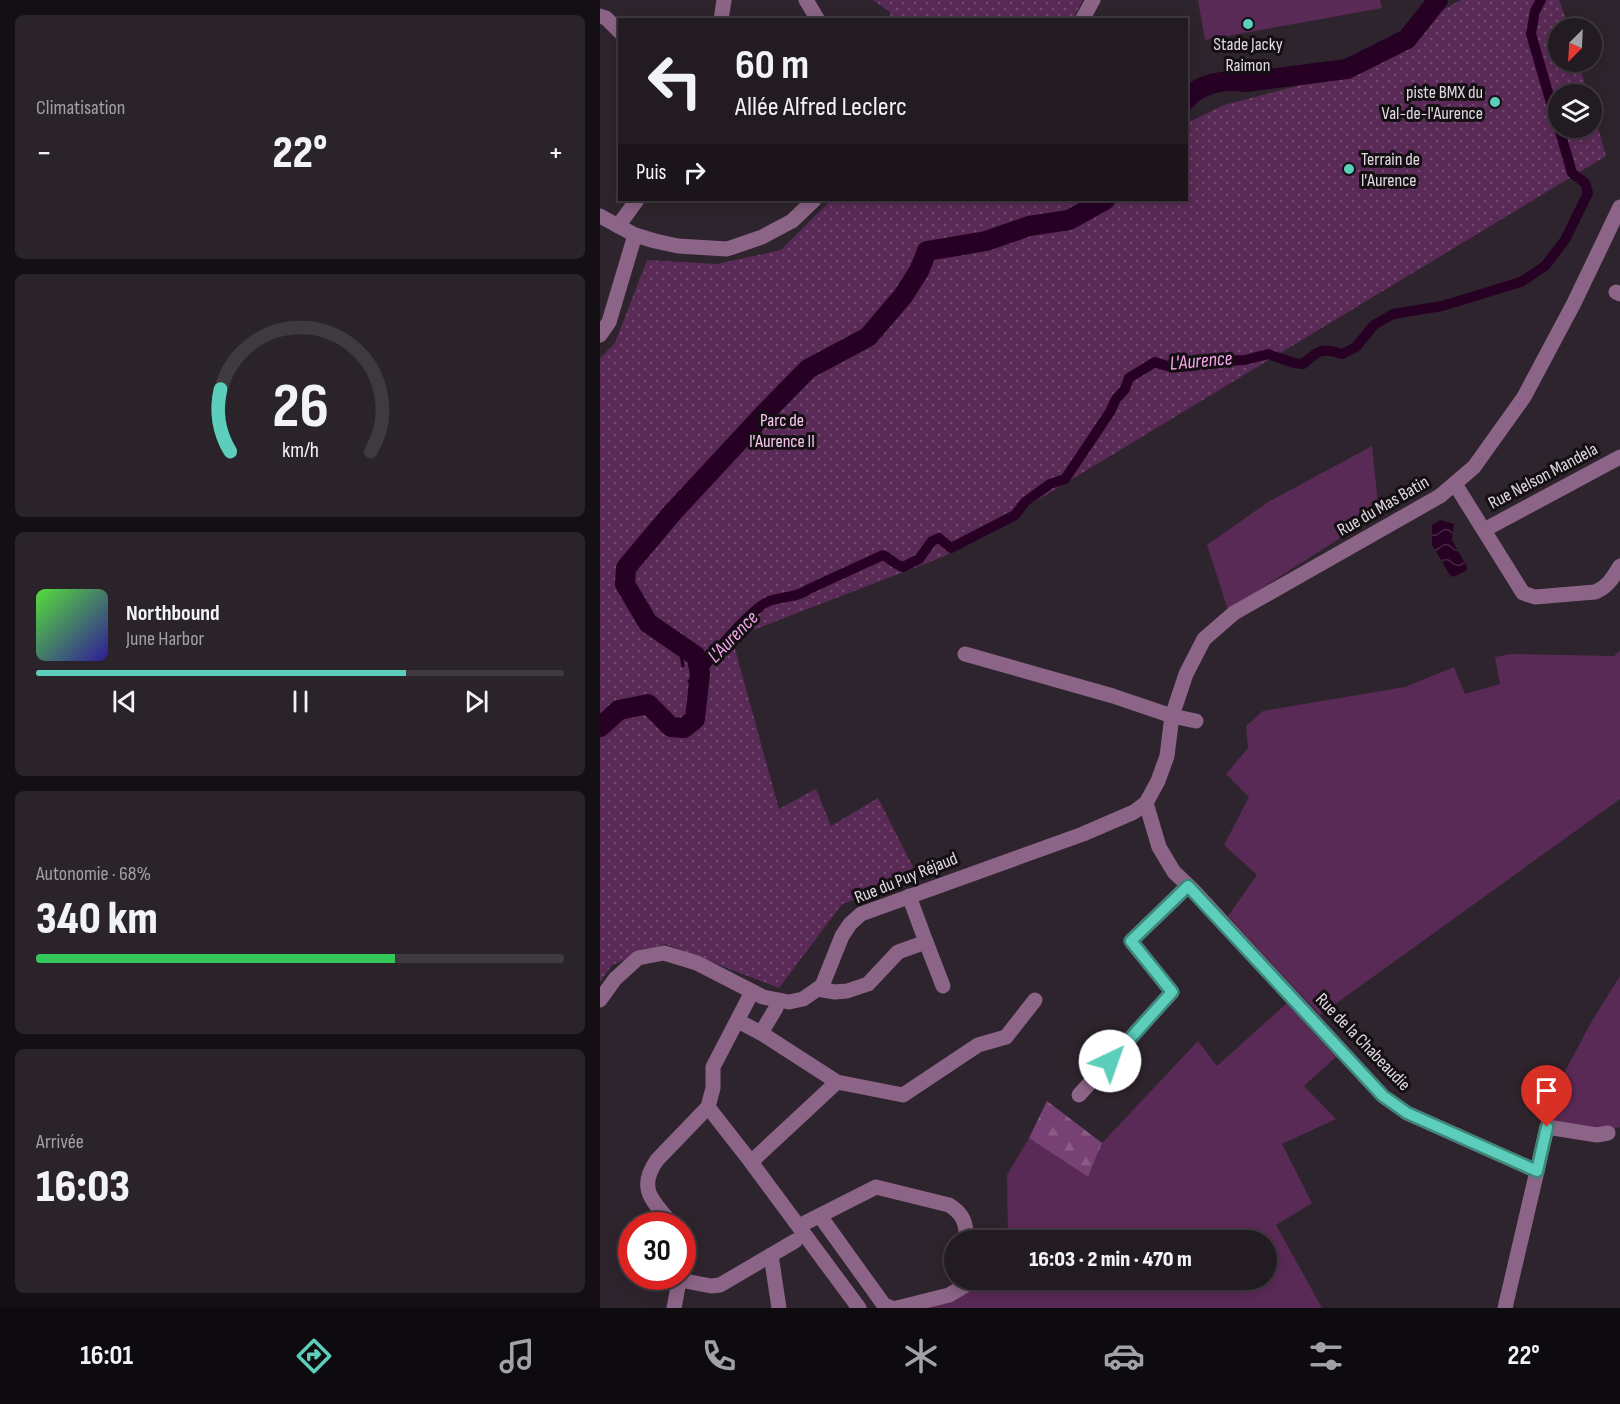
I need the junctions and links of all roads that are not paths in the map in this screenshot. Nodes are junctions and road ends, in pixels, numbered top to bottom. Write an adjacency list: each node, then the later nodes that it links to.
1 (724, 0): 5 (street)
2 (806, 0): 6 (street)
3 (1093, 0): 7 (street)
4 (600, 16): 8 (street)
5 (721, 18)
6 (817, 18)
7 (1083, 18)
8 (618, 30)
9 (636, 201): 13 (street)
10 (813, 201): 14 (street)
11 (1620, 207): 17 (street, Rue du Mas Batin)
12 (600, 216): 13 (street)
13 (618, 226): 14 (street)
14 (635, 234): 15 (street)
15 (600, 335)
16 (1620, 457): 18 (street, Rue Nelson Mandela)
17 (1455, 484): 18 (street, Rue Nelson Mandela); 21 (street, Rue du Mas Batin)
18 (1484, 530): 19 (street, Rue Nelson Mandela)
19 (1620, 566)
20 (965, 654): 21 (street)
21 (1172, 716): 22 (street); 23 (street, Rue du Mas Batin)
22 (1196, 721)
23 (1146, 803): 24 (street, Rue de la Chabeaudie); 25 (street, Rue du Puy Réjaud)
24 (1188, 886): 36 (street); 40 (street, Rue de la Chabeaudie)
25 (909, 896): 26 (street); 28 (street, Rue du Puy Réjaud)
26 (927, 942): 27 (street); 28 (street)
27 (943, 986)
28 (817, 989): 32 (street)
29 (752, 992): 30 (street); 32 (street); 33 (street)
30 (600, 1000)
31 (1035, 1000): 35 (street)
32 (777, 1001): 34 (street)
33 (738, 1022): 34 (street); 37 (street)
34 (761, 1033): 35 (street)
35 (837, 1082): 39 (street)
36 (1079, 1095)
37 (708, 1107): 39 (street); 41 (street)
38 (1608, 1133): 40 (street)
39 (751, 1162): 44 (street)
40 (1537, 1171): 53 (street)
41 (662, 1212)
42 (820, 1216): 43 (street); 44 (street); 52 (street)
43 (966, 1230)
44 (797, 1233): 45 (street); 51 (street)
45 (771, 1255): 46 (street); 50 (street)
46 (696, 1282)
47 (678, 1290): 49 (street)
48 (958, 1290): 52 (street)
49 (674, 1308)
50 (778, 1308)
51 (859, 1308)
52 (894, 1308)
53 (1505, 1308)

